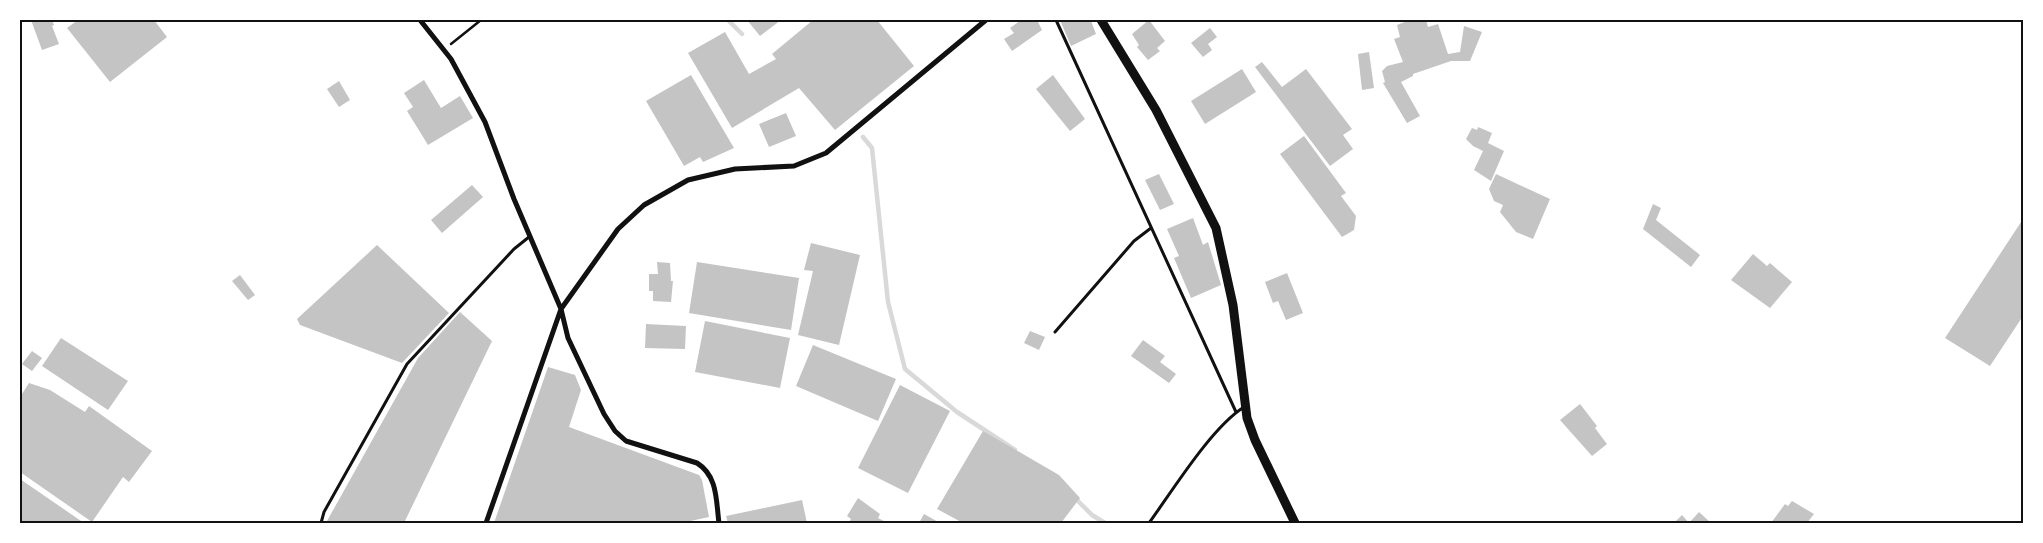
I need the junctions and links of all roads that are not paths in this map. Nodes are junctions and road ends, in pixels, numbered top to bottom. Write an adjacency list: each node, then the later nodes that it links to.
1 (420, 20): 6 (street)
2 (986, 20): 7 (street)
3 (1056, 20): 5 (lane)
4 (1101, 20): 9 (street)
5 (1151, 228): 8 (lane); 10 (lane)
6 (529, 237): 7 (street); 11 (lane)
7 (561, 309): 12 (street); 13 (street)
8 (1055, 332)
9 (1244, 406): 10 (lane); 15 (street)
10 (1236, 412): 14 (lane)
11 (321, 523)
12 (486, 523)
13 (718, 523)
14 (1149, 523)
15 (1295, 523)

